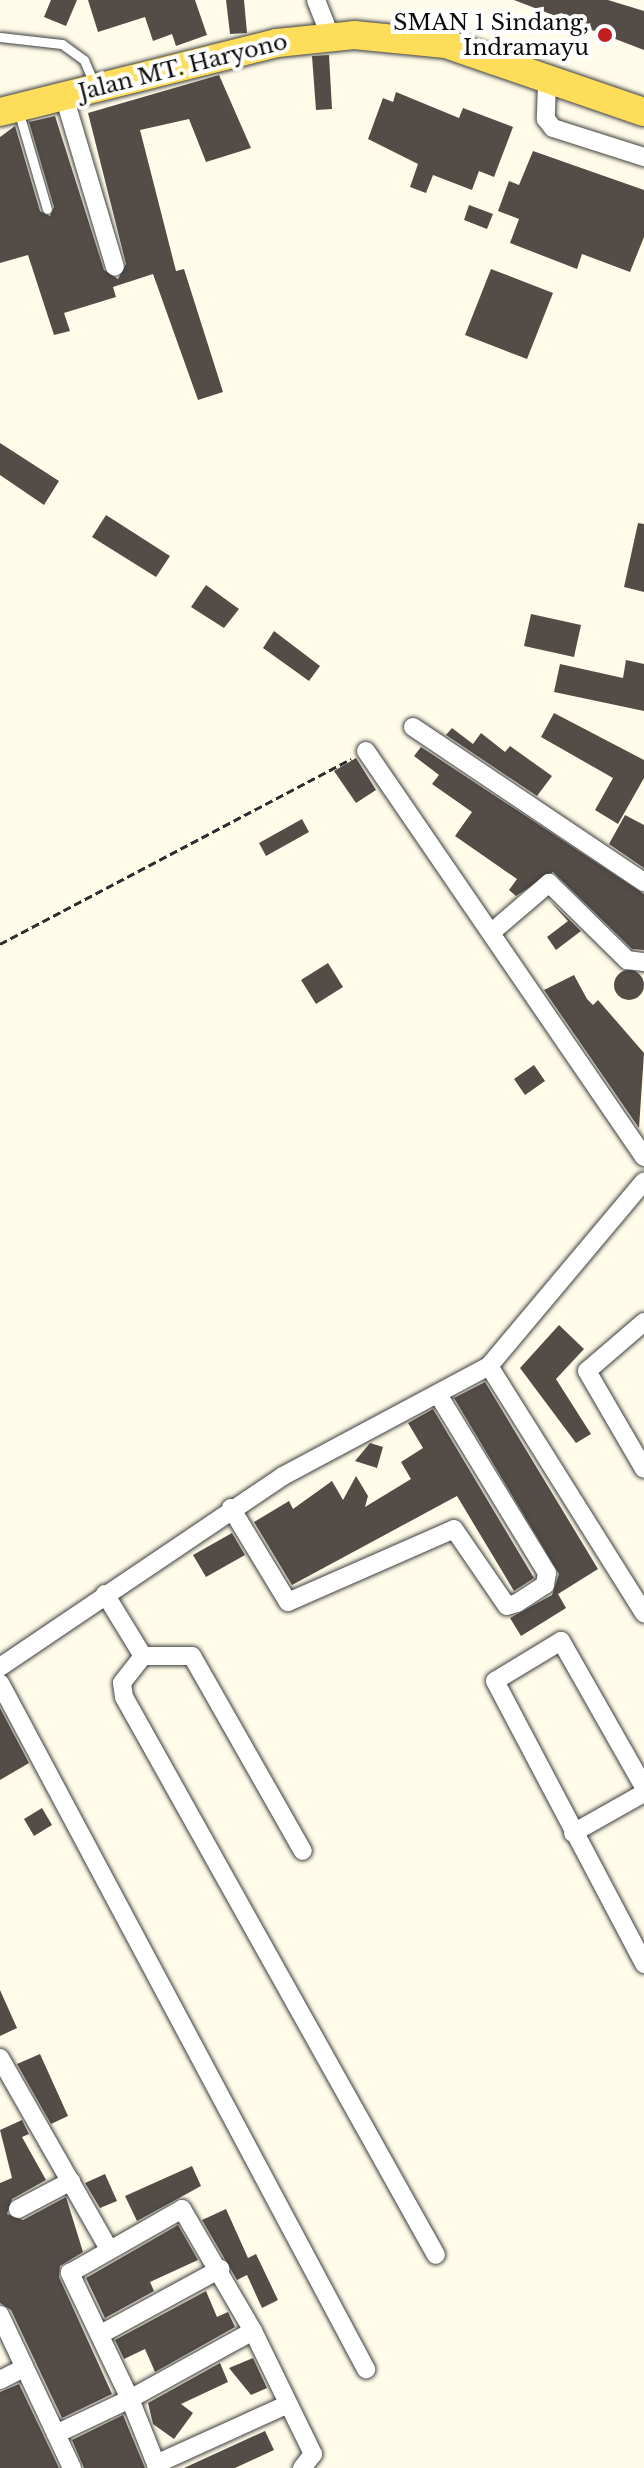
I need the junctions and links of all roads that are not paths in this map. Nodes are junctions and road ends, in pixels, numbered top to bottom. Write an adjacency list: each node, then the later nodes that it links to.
1 (316, 0): 3 (street)
2 (0, 37): 5 (lane)
3 (331, 38): 4 (main road, Jalan MT. Haryono); 5 (main road, Jalan MT. Haryono)
4 (547, 83): 8 (main road, Jalan MT. Haryono); 9 (street)
5 (95, 87): 6 (main road, Jalan MT. Haryono)
6 (64, 96): 7 (main road, Jalan MT. Haryono); 11 (street)
7 (8, 109): 10 (lane)
8 (644, 112)
9 (644, 157)
10 (47, 209)
11 (115, 267)
12 (413, 727): 14 (street)
13 (366, 751): 15 (street)
14 (644, 882)
15 (493, 931): 16 (street); 17 (street)
16 (644, 962)
17 (644, 1157)
18 (644, 1181): 20 (street)
19 (644, 1322): 22 (street)
20 (489, 1366): 21 (street); 25 (street)
21 (439, 1396): 23 (street); 23 (street)
22 (644, 1469)
23 (231, 1508): 24 (street)
24 (105, 1594): 26 (street); 27 (street)
25 (644, 1613)
26 (143, 1656): 31 (street); 37 (street)
27 (0, 1667)
28 (0, 1683): 43 (street)
29 (644, 1790): 30 (street); 30 (street)
30 (573, 1833): 32 (street)
31 (303, 1851)
32 (644, 1964)
33 (0, 2058): 34 (street)
34 (71, 2181): 35 (street); 36 (street)
35 (18, 2209)
36 (108, 2247): 38 (street); 41 (street)
37 (436, 2255)
38 (220, 2269): 40 (street); 41 (street)
39 (0, 2315): 42 (street)
40 (253, 2331): 45 (street); 46 (street)
41 (101, 2334): 45 (street)
42 (22, 2369): 44 (street); 47 (street)
43 (366, 2369)
44 (0, 2380)
45 (130, 2399): 47 (street); 48 (street)
46 (288, 2404): 48 (street); 50 (street)
47 (56, 2434): 49 (street)
48 (157, 2466)
49 (72, 2468)
50 (302, 2468)

